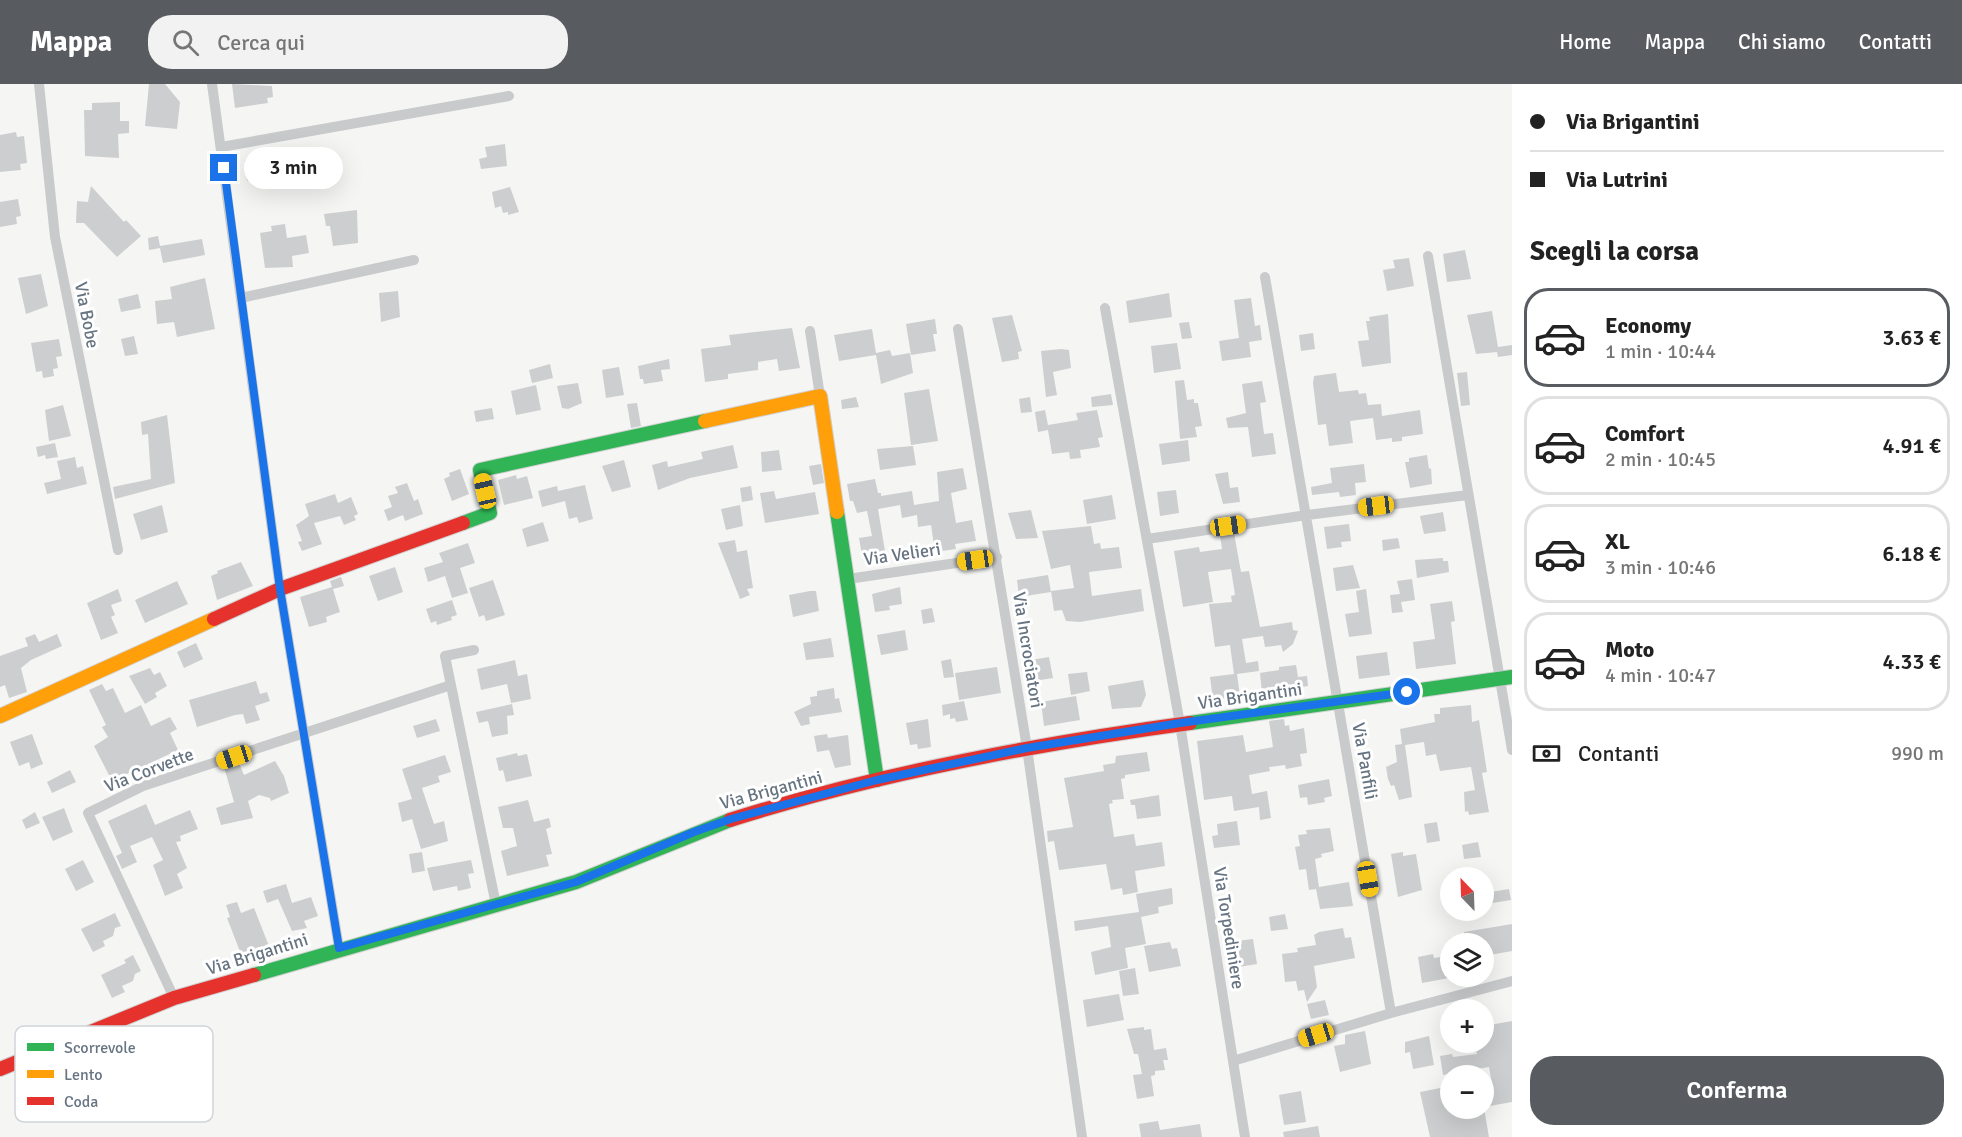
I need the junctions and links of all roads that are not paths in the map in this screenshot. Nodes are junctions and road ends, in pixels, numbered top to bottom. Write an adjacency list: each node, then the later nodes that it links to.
1 (39, 84): 16 (street, Via Bobe)
2 (212, 84): 4 (street)
3 (509, 96): 4 (street)
4 (221, 147): 8 (street)
5 (1428, 256): 13 (street)
6 (414, 260): 8 (street)
7 (1266, 277): 14 (street, Via Panfili)
8 (241, 298): 19 (street)
9 (1105, 308): 15 (street, Via Torpediniere)
10 (958, 329): 17 (street, Via Incrociatori)
11 (810, 331): 12 (street)
12 (820, 396): 18 (street); 19 (street)
13 (1468, 495): 14 (street); 21 (street)
14 (1306, 515): 15 (street); 23 (street, Via Panfili)
15 (1147, 539): 25 (street, Via Torpediniere)
16 (118, 550)
17 (997, 557): 18 (street, Via Velieri); 27 (street, Via Incrociatori)
18 (848, 579): 29 (street)
19 (280, 589): 24 (street); 26 (street)
20 (474, 650): 22 (street)
21 (1506, 678): 23 (street, Via Brigantini); 28 (street)
22 (451, 685): 26 (street, Via Corvette); 30 (street)
23 (1338, 702): 25 (street, Via Brigantini); 34 (street, Via Panfili)
24 (0, 716)
25 (1180, 723): 27 (street, Via Brigantini); 36 (street, Via Torpediniere)
26 (302, 736): 31 (street); 33 (street, Via Corvette)
27 (1027, 748): 29 (street, Via Brigantini); 39 (street, Via Incrociatori)
28 (1512, 750)
29 (877, 780): 30 (street, Via Brigantini)
30 (496, 905): 31 (street, Via Brigantini)
31 (339, 948): 33 (street, Via Brigantini)
32 (1512, 981): 34 (street)
33 (174, 998): 35 (street, Via Brigantini)
34 (1391, 1012): 36 (street)
35 (105, 1026)
36 (1233, 1061): 40 (street, Via Torpediniere)
37 (15, 1063): 38 (street, Via Brigantini)
38 (0, 1069)
39 (1083, 1137)
40 (1245, 1137)

